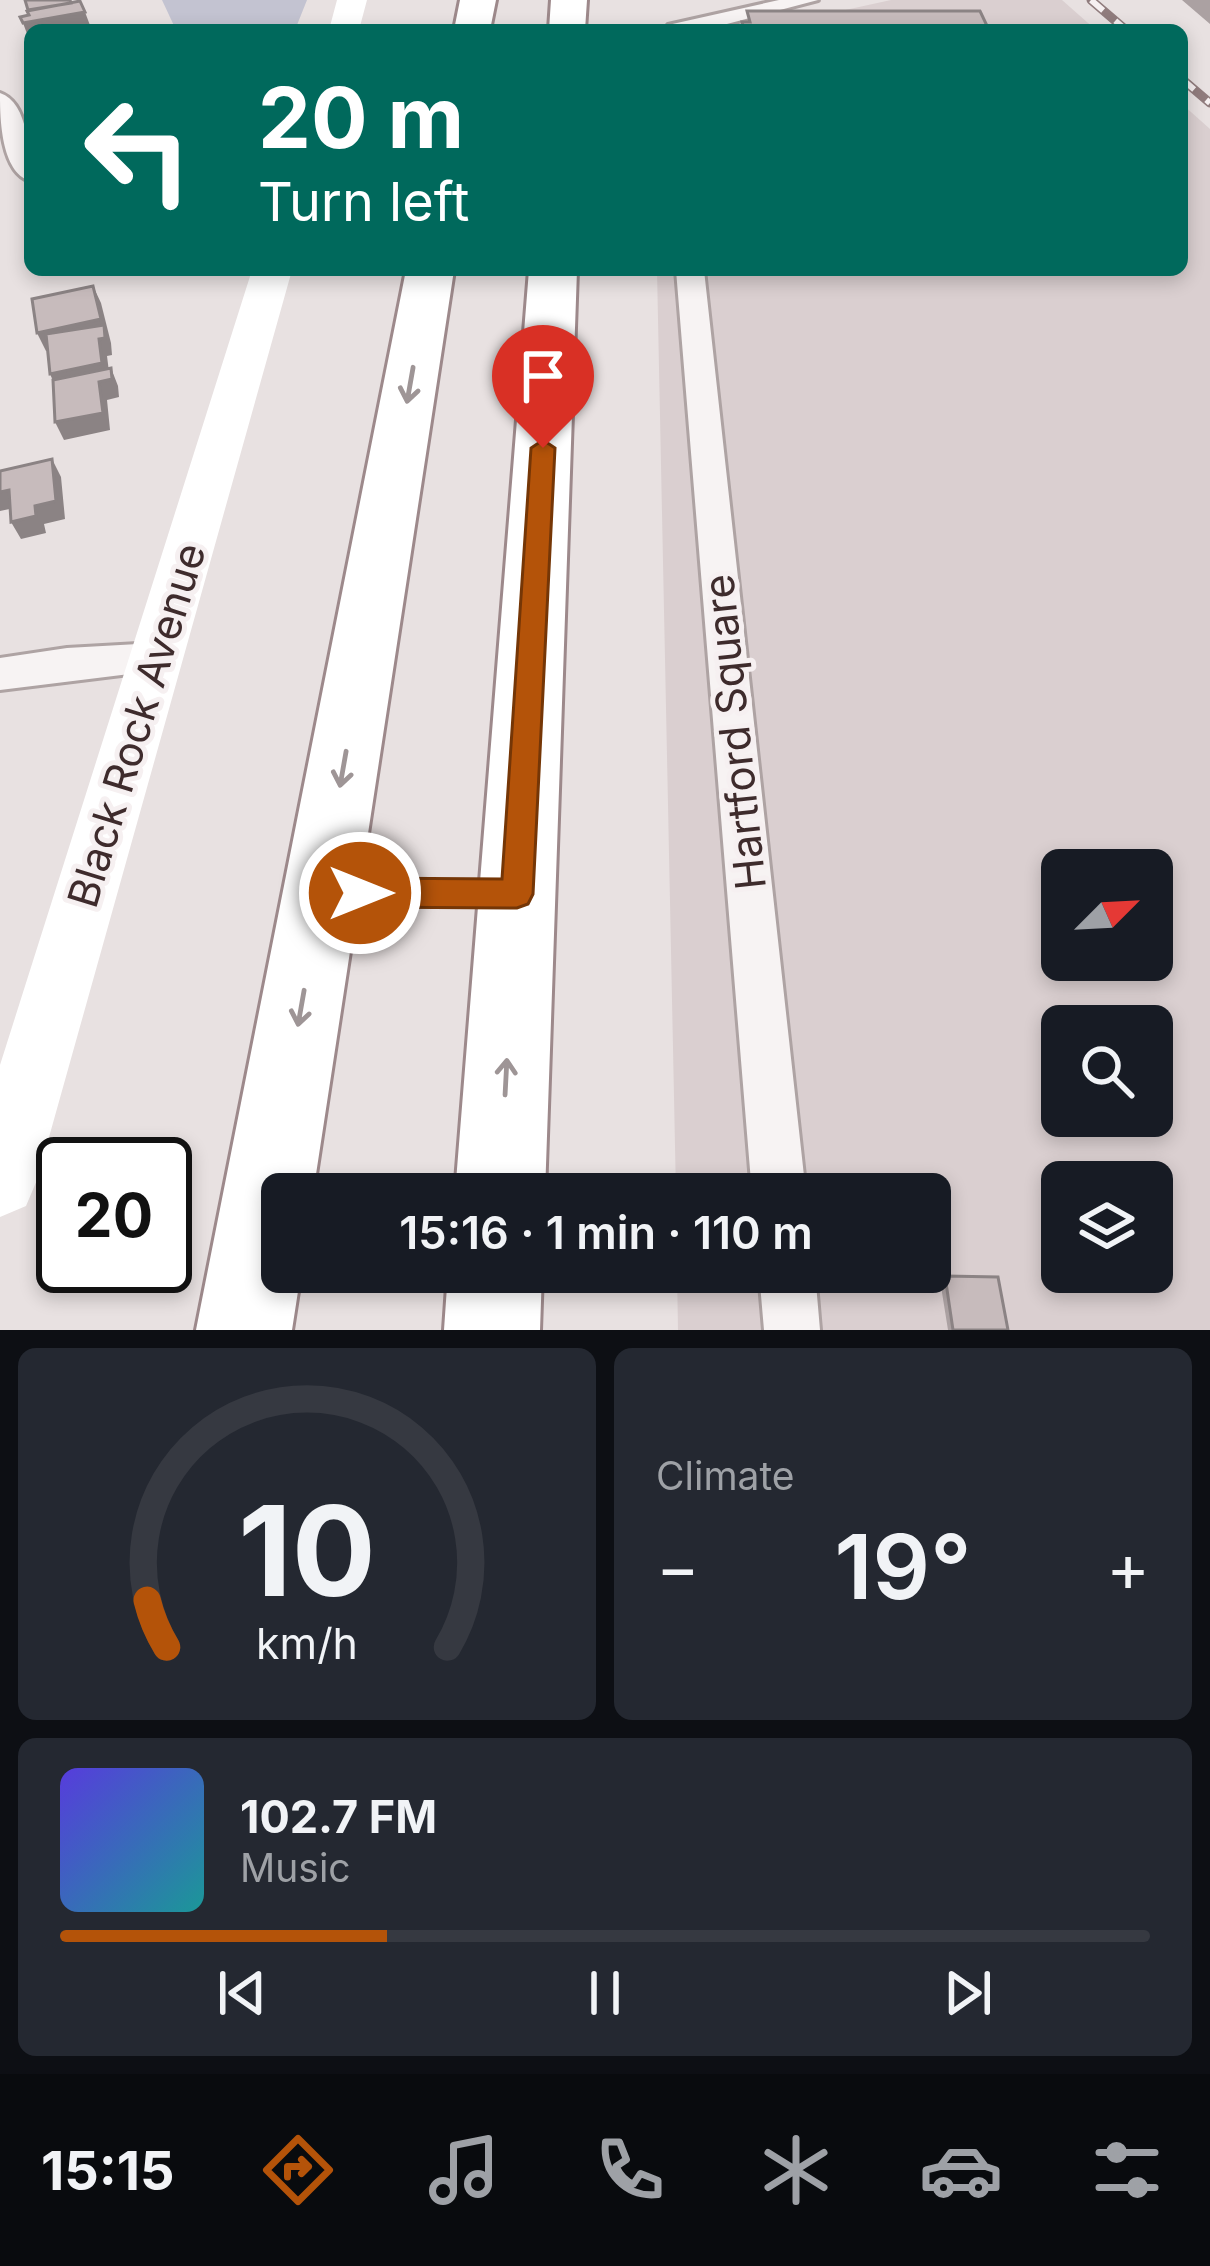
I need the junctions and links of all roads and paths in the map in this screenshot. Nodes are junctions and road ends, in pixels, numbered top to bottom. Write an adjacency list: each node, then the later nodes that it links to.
1 (807, 0): 2 (street)
2 (702, 24)
3 (0, 100): 4 (street)
4 (24, 160)
5 (270, 276): 9 (street, Black Rock Avenue)
6 (429, 276): 11 (highway, one-way to 11)
7 (553, 276): 12 (highway)
8 (691, 276): 14 (street, Hartford Square)
9 (156, 658): 10 (street); 15 (street, Black Rock Avenue)
10 (0, 674)
11 (321, 892): 12 (lane); 18 (highway, one-way to 18)
12 (517, 894): 13 (highway, one-way to 12)
13 (501, 1173)
14 (777, 1173)
15 (0, 1180)
16 (494, 1293): 19 (highway)
17 (789, 1293): 20 (street)
18 (244, 1330)
19 (492, 1330)
20 (792, 1330)

